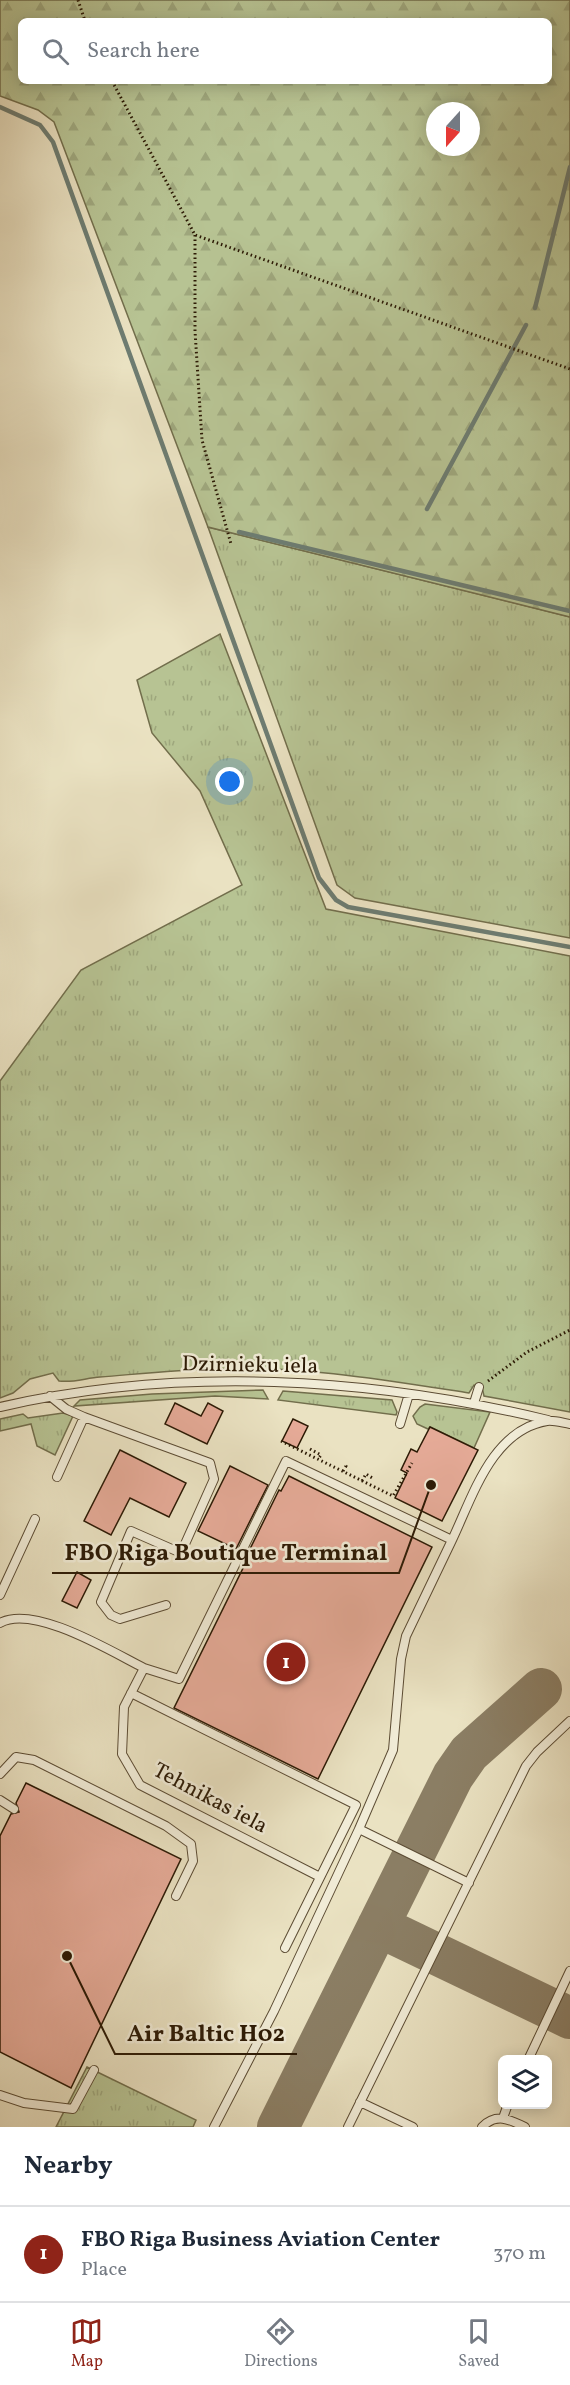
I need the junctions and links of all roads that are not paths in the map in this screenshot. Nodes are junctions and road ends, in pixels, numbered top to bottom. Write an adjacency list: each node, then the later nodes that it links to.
1 (478, 1387): 4 (lane)
2 (409, 1394): 3 (lane, Dzirnieku iela); 4 (lane, Dzirnieku iela); 8 (lane)
3 (50, 1396): 5 (lane, Dzirnieku iela); 6 (lane)
4 (474, 1403): 7 (lane, Dzirnieku iela)
5 (0, 1407)
6 (84, 1417): 10 (lane); 14 (lane)
7 (548, 1420): 9 (lane, Dzirnieku iela); 12 (lane)
8 (400, 1424)
9 (570, 1424)
10 (57, 1478)
11 (35, 1520): 13 (lane)
12 (452, 1540): 16 (lane); 22 (lane)
13 (0, 1595)
14 (166, 1605)
15 (0, 1623): 16 (lane)
16 (144, 1668): 17 (lane, Tehnikas iela)
17 (132, 1693): 23 (lane, Tehnikas iela); 23 (lane)
18 (570, 1721): 24 (lane)
19 (0, 1774): 25 (lane)
20 (0, 1800): 21 (lane)
21 (14, 1809)
22 (359, 1829): 24 (lane); 34 (lane)
23 (320, 1877): 26 (lane)
24 (469, 1883): 31 (lane)
25 (176, 1896)
26 (285, 1948)
27 (570, 1971): 28 (lane)
28 (530, 2055)
29 (94, 2070): 30 (lane)
30 (0, 2095)
31 (360, 2102): 35 (lane); 36 (lane)
32 (506, 2109): 33 (lane)
33 (503, 2118): 37 (lane); 38 (lane)
34 (214, 2127)
35 (348, 2127)
36 (413, 2127)
37 (482, 2127)
38 (525, 2127)

